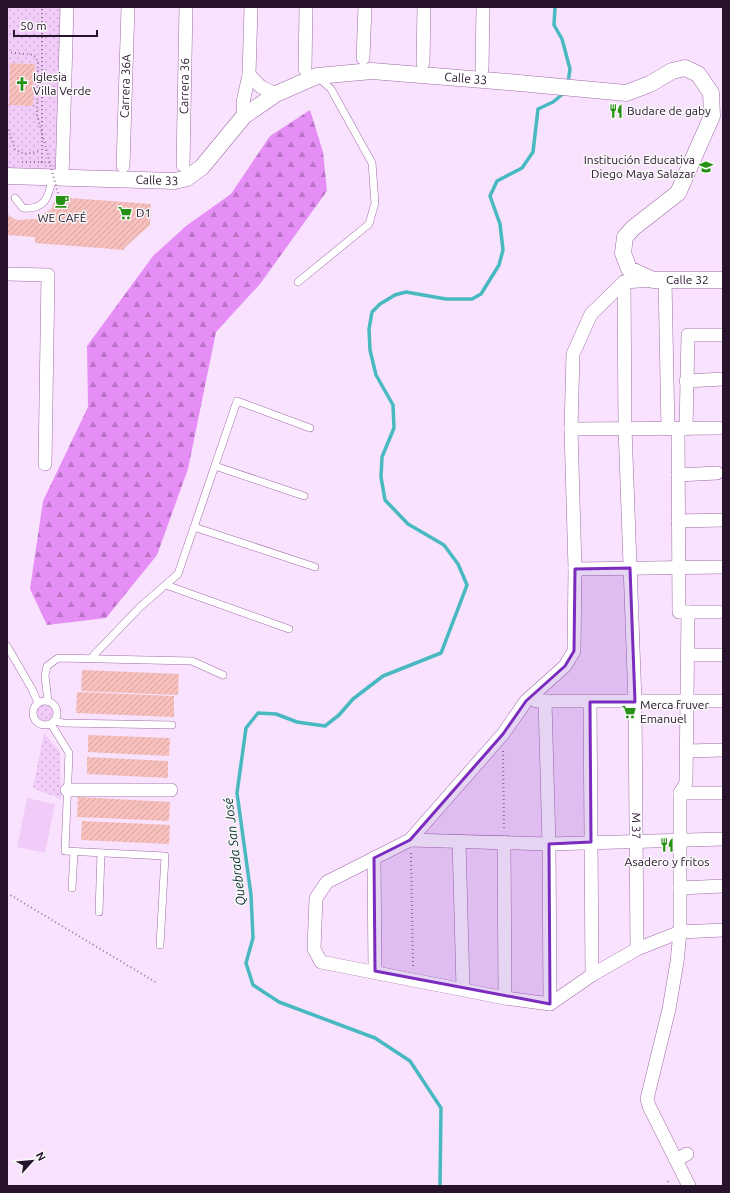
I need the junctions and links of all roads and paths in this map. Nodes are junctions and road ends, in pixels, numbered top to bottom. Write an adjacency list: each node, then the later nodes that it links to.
1 (42, 7): 19 (path)
2 (67, 7): 24 (street)
3 (128, 7): 22 (street, Carrera 36A)
4 (186, 7): 21 (street, Carrera 36)
5 (251, 7): 15 (street)
6 (306, 7): 14 (street)
7 (365, 7): 11 (street)
8 (424, 7): 12 (street)
9 (483, 7): 13 (street)
10 (7, 52): 25 (path, bridge)
11 (363, 58)
12 (423, 63)
13 (482, 69)
14 (311, 72): 16 (street, Calle 33); 28 (street, Calle 33); 30 (lane)
15 (249, 75): 16 (street); 17 (street)
16 (276, 94): 17 (street, Calle 33)
17 (244, 116): 24 (street, Calle 33)
18 (7, 126): 19 (path)
19 (42, 150): 20 (path)
20 (21, 162)
21 (183, 164)
22 (123, 166)
23 (7, 176): 24 (street, Calle 33)
24 (57, 178): 26 (lane)
25 (59, 197)
26 (15, 198)
27 (7, 274): 40 (street)
28 (659, 280): 29 (street, Calle 32); 31 (street); 39 (street)
29 (723, 280)
30 (298, 282)
31 (624, 282): 36 (street, M 37); 38 (street)
32 (723, 335): 34 (street)
33 (723, 379): 34 (street)
34 (686, 381): 39 (street)
35 (310, 428): 41 (lane)
36 (625, 428): 38 (street); 39 (street); 51 (street, M 37)
37 (723, 428): 39 (street)
38 (571, 429): 52 (street)
39 (677, 429): 43 (street)
40 (45, 464)
41 (215, 466): 44 (lane); 47 (lane)
42 (717, 473): 43 (street)
43 (678, 475): 46 (street)
44 (304, 496)
45 (723, 520): 46 (street)
46 (678, 521): 49 (street)
47 (194, 527): 48 (lane); 53 (lane)
48 (316, 567)
49 (679, 567): 50 (street); 51 (street); 54 (street)
50 (723, 567)
51 (630, 568): 52 (street); 68 (street, M 37)
52 (575, 569): 63 (street)
53 (166, 585): 56 (lane); 60 (lane)
54 (688, 612): 55 (street); 58 (street)
55 (723, 612)
56 (289, 629)
57 (7, 646): 69 (lane)
58 (689, 655): 59 (street); 65 (street)
59 (723, 655)
60 (92, 657): 61 (lane); 62 (lane)
61 (223, 675)
62 (48, 701): 69 (lane); 70 (lane)
63 (526, 701): 64 (street); 72 (street)
64 (545, 701): 67 (street); 86 (street)
65 (687, 701): 66 (street); 68 (street); 74 (street)
66 (723, 701)
67 (590, 702): 68 (street); 85 (street)
68 (635, 702): 81 (street, M 37)
69 (38, 703): 70 (lane)
70 (53, 722): 71 (lane); 75 (lane)
71 (172, 725)
72 (503, 734): 80 (street); 84 (path)
73 (723, 750): 74 (street)
74 (687, 751): 77 (street)
75 (67, 790): 76 (street); 87 (lane)
76 (171, 790)
77 (680, 793): 78 (street); 82 (street)
78 (723, 793)
79 (723, 839): 82 (street)
80 (410, 840): 83 (street); 89 (street); 101 (path)
81 (636, 840): 82 (street); 85 (street); 98 (street, M 37)
82 (680, 840): 92 (street)
83 (460, 841): 84 (street); 103 (street)
84 (504, 842): 86 (street); 104 (street)
85 (590, 842): 86 (street); 100 (street)
86 (549, 844): 105 (street)
87 (74, 852): 88 (lane); 91 (lane)
88 (101, 853): 94 (lane); 97 (lane)
89 (374, 858): 99 (street); 99 (street)
90 (723, 886): 92 (street)
91 (72, 888)
92 (680, 888): 96 (street)
93 (7, 893): 102 (path)
94 (99, 912)
95 (723, 930): 96 (street)
96 (680, 932): 98 (street); 108 (street)
97 (160, 945)
98 (637, 949): 100 (street)
99 (375, 971): 101 (street)
100 (592, 975): 105 (street)
101 (414, 980): 103 (street)
102 (157, 983)
103 (463, 988): 104 (street)
104 (505, 998): 105 (street)
105 (550, 1004)
106 (669, 1180): 107 (path)
107 (667, 1186)
108 (689, 1186)

